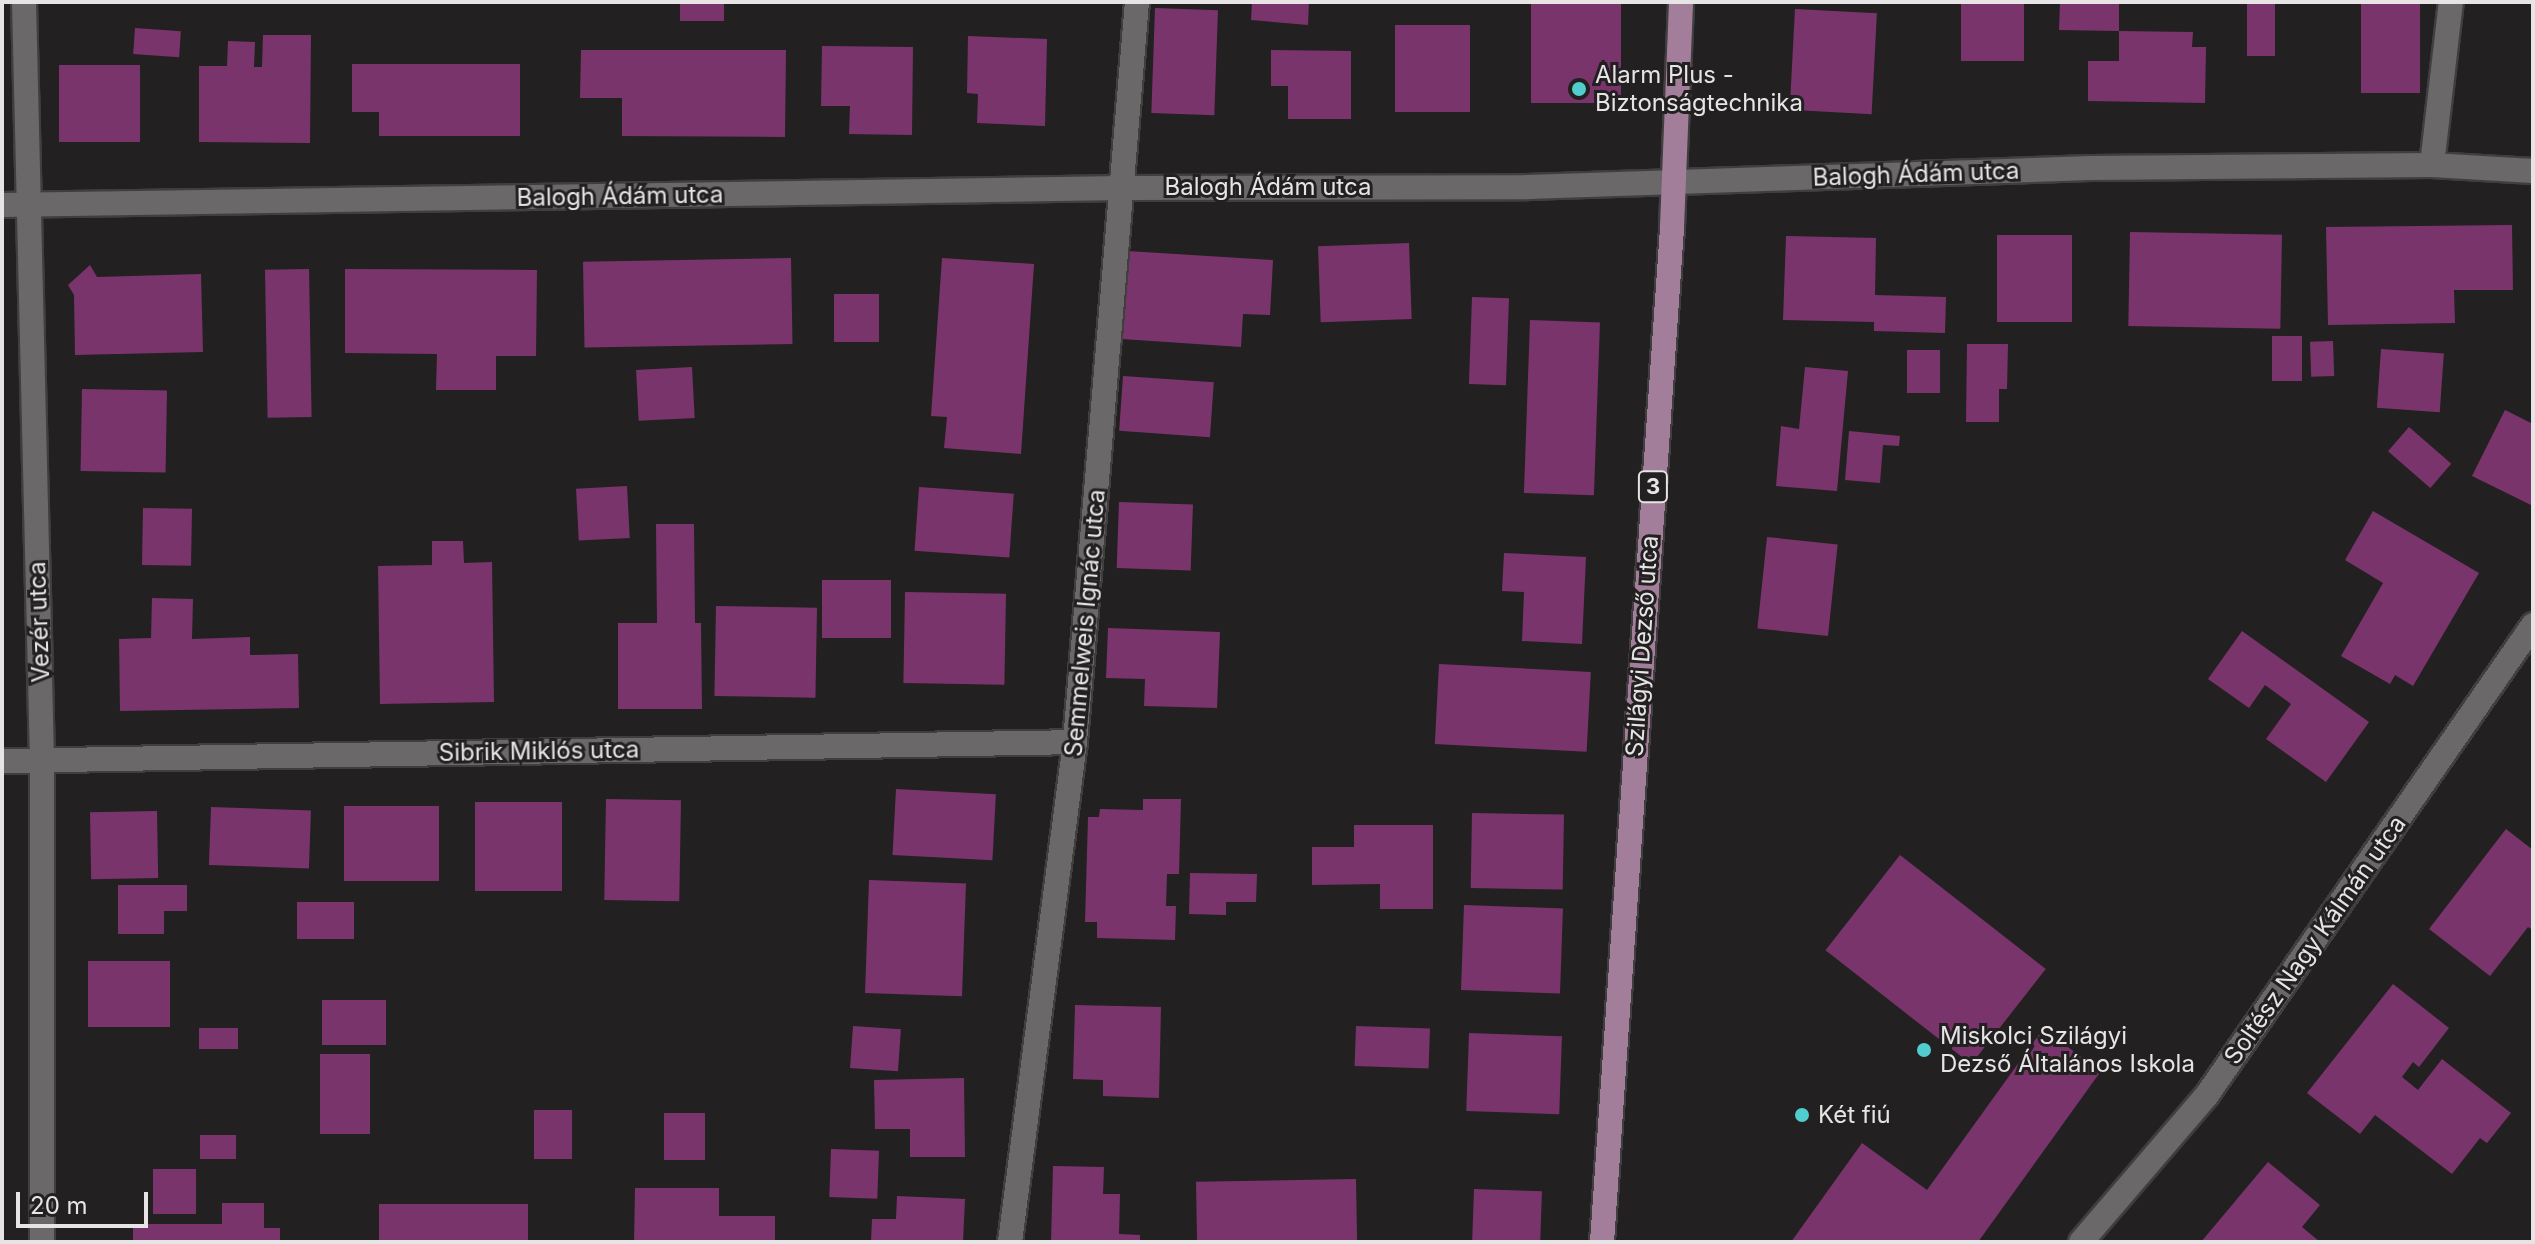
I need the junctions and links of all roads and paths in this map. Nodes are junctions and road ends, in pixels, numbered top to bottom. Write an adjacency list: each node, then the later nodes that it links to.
1 (24, 2): 9 (street, Vezér utca)
2 (1137, 2): 8 (street, Semmelweis Ignác utca)
3 (1681, 2): 7 (main road, Szilágyi Dezső utca / 3)
4 (2451, 2): 5 (street)
5 (2432, 165): 6 (street, Balogh Ádám utca); 7 (street, Balogh Ádám utca)
6 (2533, 171)
7 (1673, 182): 8 (street, Balogh Ádám utca); 17 (main road, Szilágyi Dezső utca / 3)
8 (1123, 188): 9 (street, Balogh Ádám utca); 12 (street, Semmelweis Ignác utca)
9 (27, 204): 10 (street, Balogh Ádám utca); 13 (street, Vezér utca)
10 (2, 205)
11 (2533, 625): 18 (street, Soltész Nagy Kálmán utca)
12 (1075, 742): 13 (street, Sibrik Miklós utca); 16 (street, Semmelweis Ignác utca)
13 (42, 760): 14 (street, Sibrik Miklós utca); 15 (street, Vezér utca)
14 (2, 761)
15 (42, 1242)
16 (1010, 1242)
17 (1602, 1242)
18 (2081, 1242)

